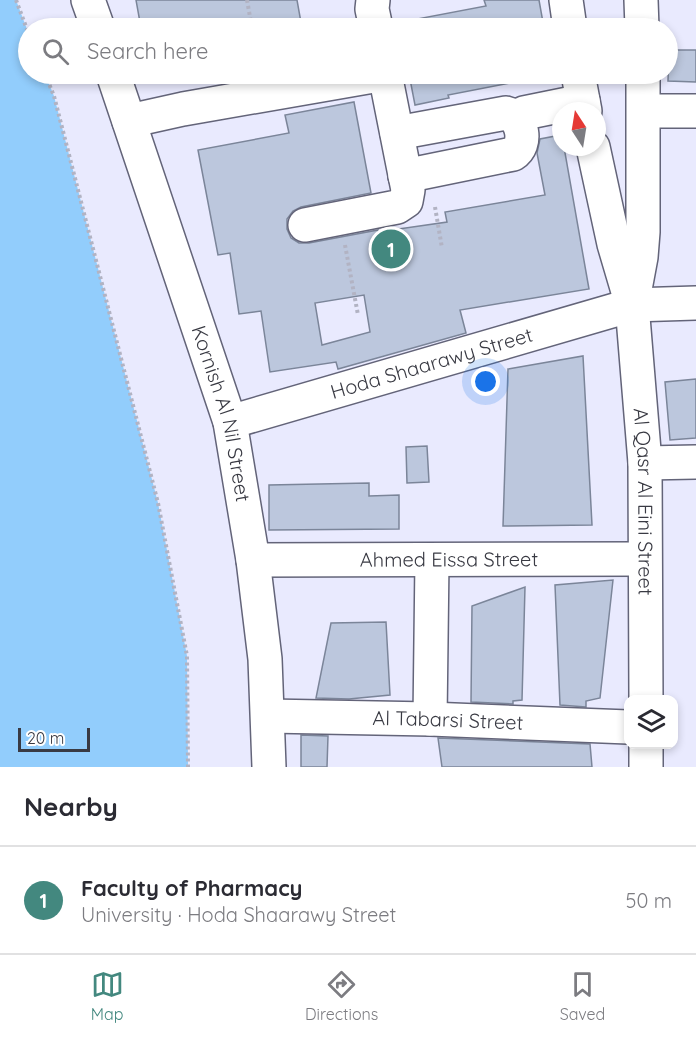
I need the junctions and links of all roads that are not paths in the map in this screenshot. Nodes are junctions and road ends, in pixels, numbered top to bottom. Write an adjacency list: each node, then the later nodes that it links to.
1 (88, 0): 5 (main road)
2 (373, 0): 6 (main road)
3 (566, 0): 7 (main road)
4 (641, 0): 8 (main road)
5 (94, 18)
6 (374, 18)
7 (569, 18)
8 (642, 18)
9 (116, 84): 16 (main road, Kornish Al Nil Street)
10 (327, 84): 16 (main road)
11 (387, 84): 18 (main road)
12 (643, 84): 14 (main road, Al Qasr Al Eini Street)
13 (552, 107): 17 (main road)
14 (644, 111): 15 (main road); 23 (main road, Al Qasr Al Eini Street)
15 (696, 111)
16 (129, 121): 24 (main road, Kornish Al Nil Street)
17 (518, 124): 18 (main road); 20 (main road)
18 (397, 133): 20 (main road)
19 (595, 156): 23 (main road, Al Qasr Al Eini Street)
20 (405, 176): 21 (main road)
21 (305, 225)
22 (696, 303): 23 (main road, Hoda Shaarawy Street)
23 (632, 305): 24 (main road, Hoda Shaarawy Street); 26 (main road, Al Qasr Al Eini Street)
24 (230, 422): 28 (main road, Kornish Al Nil Street)
25 (696, 462): 26 (main road)
26 (645, 463): 27 (main road, Al Qasr Al Eini Street)
27 (644, 559): 29 (main road, Ahmed Eissa Street); 30 (main road, Al Qasr Al Eini Street)
28 (253, 560): 29 (main road, Ahmed Eissa Street); 31 (main road, Kornish Al Nil Street)
29 (432, 560): 32 (main road)
30 (646, 695)
31 (268, 716): 32 (main road, Al Tabarsi Street); 35 (main road, Kornish Al Nil Street)
32 (430, 719): 33 (main road, Al Tabarsi Street)
33 (624, 727)
34 (646, 749): 36 (main road)
35 (269, 767)
36 (646, 767)

